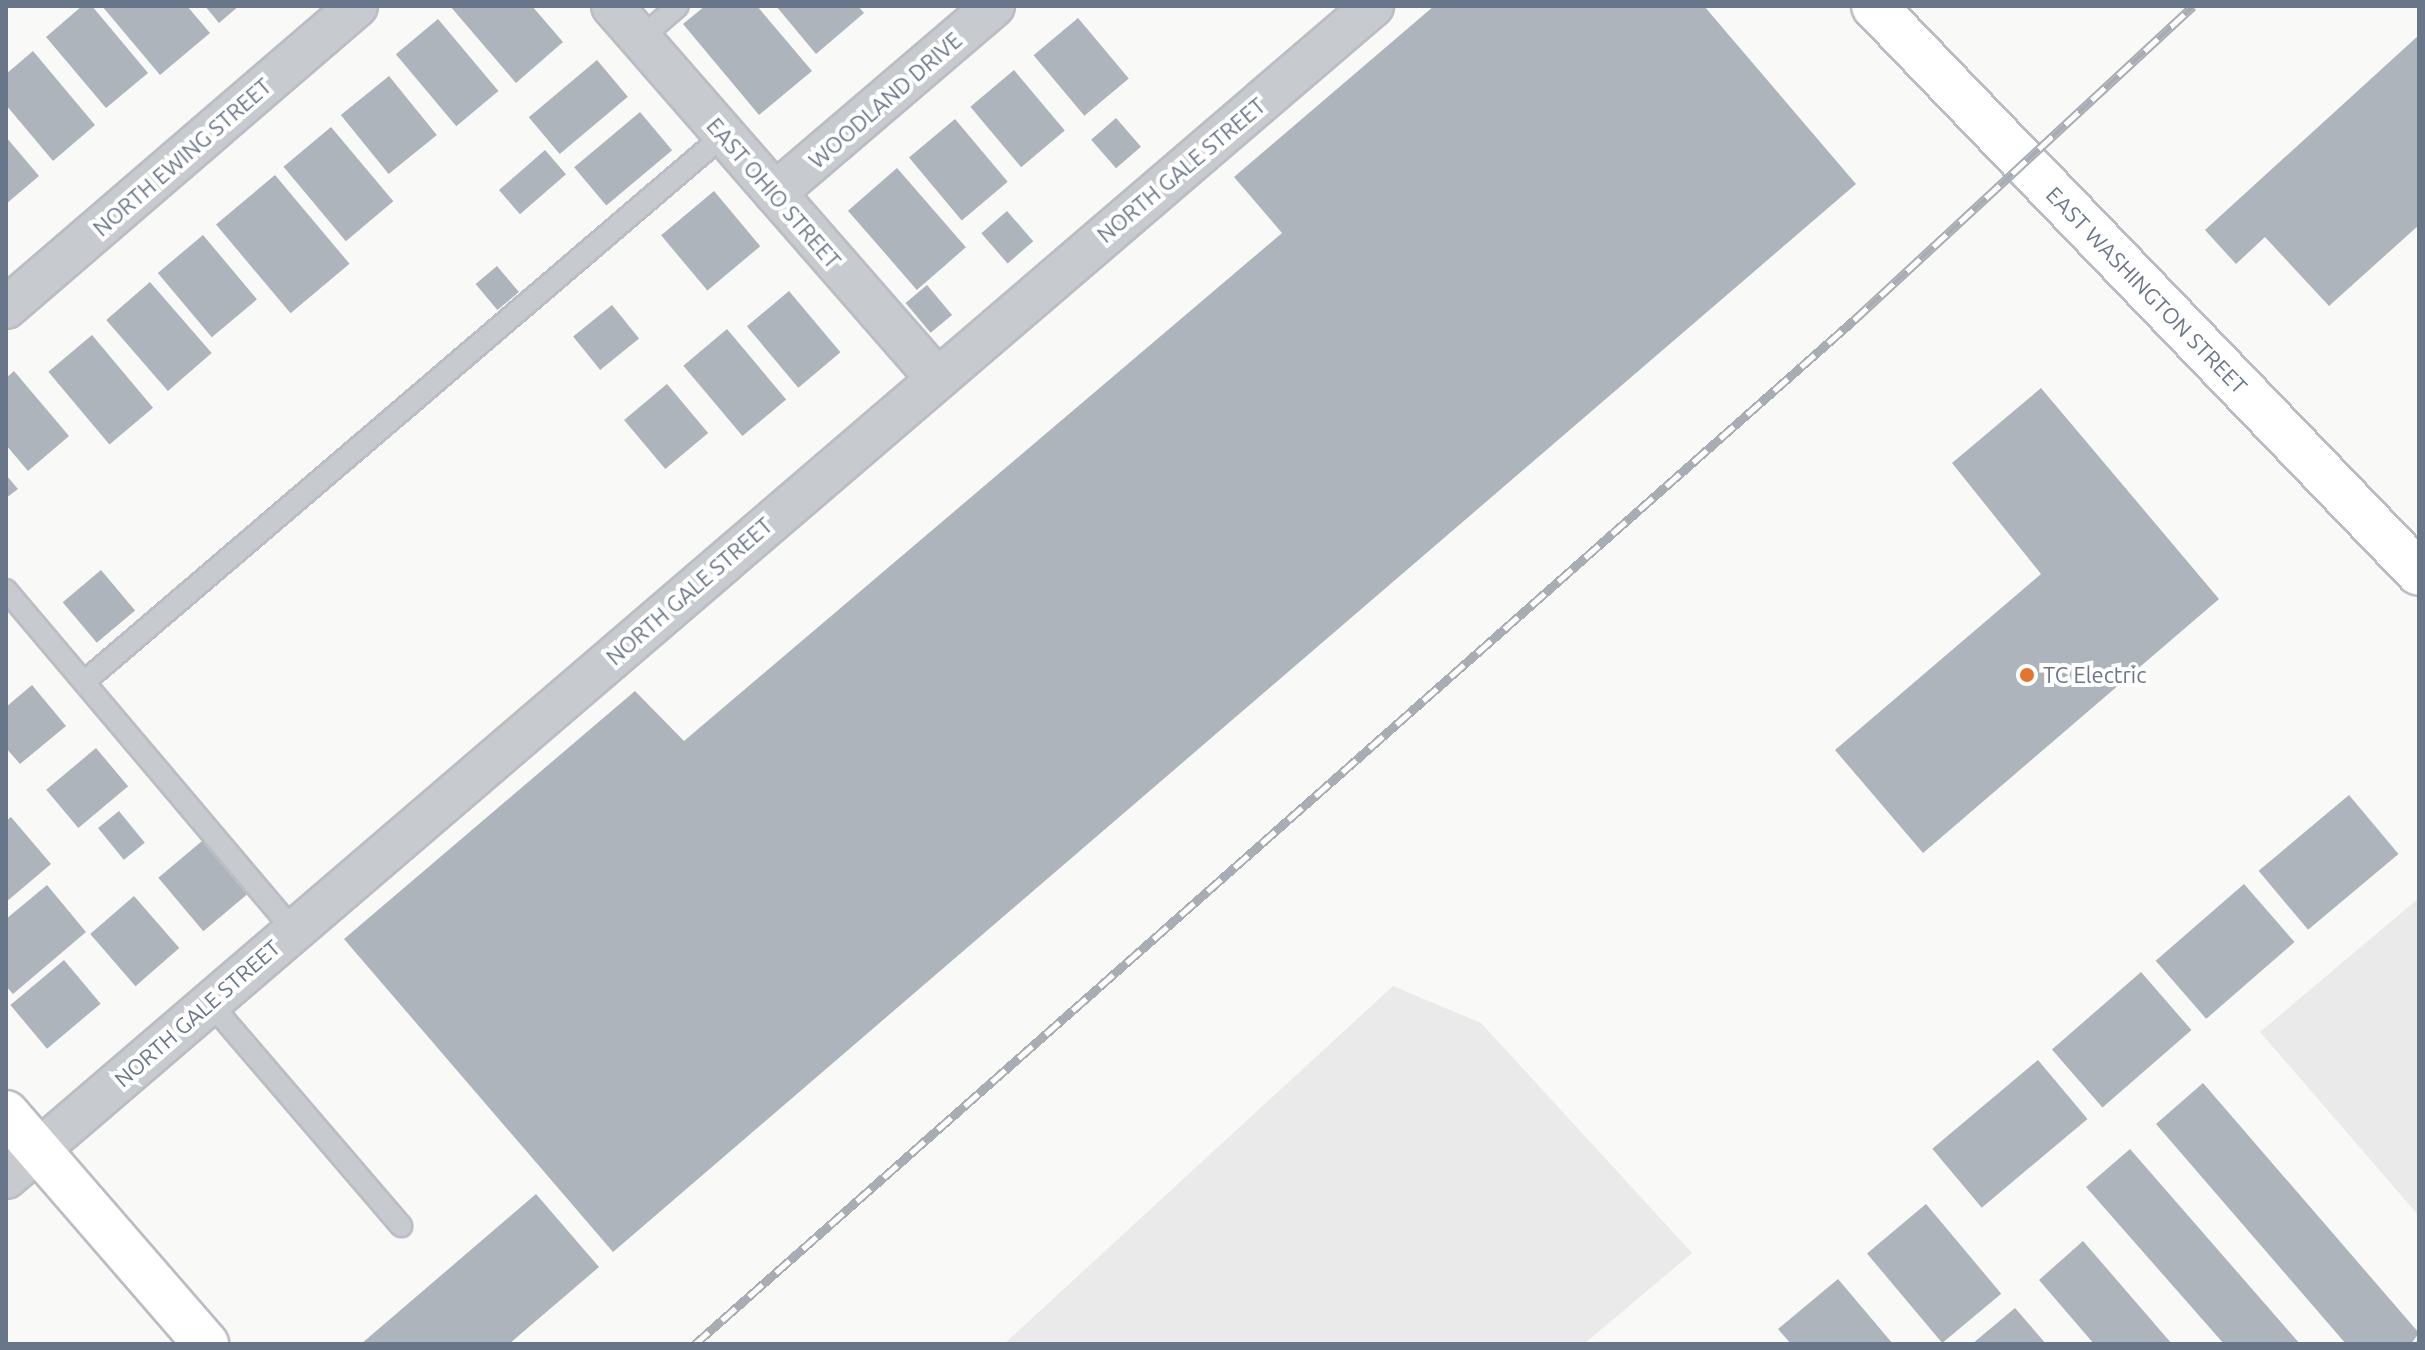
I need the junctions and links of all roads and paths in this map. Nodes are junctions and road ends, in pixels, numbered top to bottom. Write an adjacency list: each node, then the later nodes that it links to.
1 (357, 6): 10 (street, NORTH EWING STREET)
2 (612, 6): 7 (street, EAST OHIO STREET)
3 (678, 6): 7 (lane)
4 (994, 6): 9 (street, WOODLAND DRIVE)
5 (1373, 6): 11 (street, NORTH GALE STREET)
6 (1874, 6): 12 (main road, EAST WASHINGTON STREET)
7 (640, 39): 8 (street, EAST OHIO STREET)
8 (724, 135): 9 (street, EAST OHIO STREET); 14 (lane)
9 (775, 193): 11 (street, EAST OHIO STREET)
10 (6, 308)
11 (937, 379): 15 (street, NORTH GALE STREET)
12 (2419, 573)
13 (6, 590): 14 (lane)
14 (84, 682): 15 (lane)
15 (294, 931): 16 (street, NORTH GALE STREET)
16 (210, 1003): 18 (street, NORTH GALE STREET); 20 (lane)
17 (6, 1113): 18 (main road)
18 (38, 1150): 19 (street, NORTH GALE STREET); 21 (main road)
19 (6, 1178)
20 (401, 1226)
21 (206, 1344)

